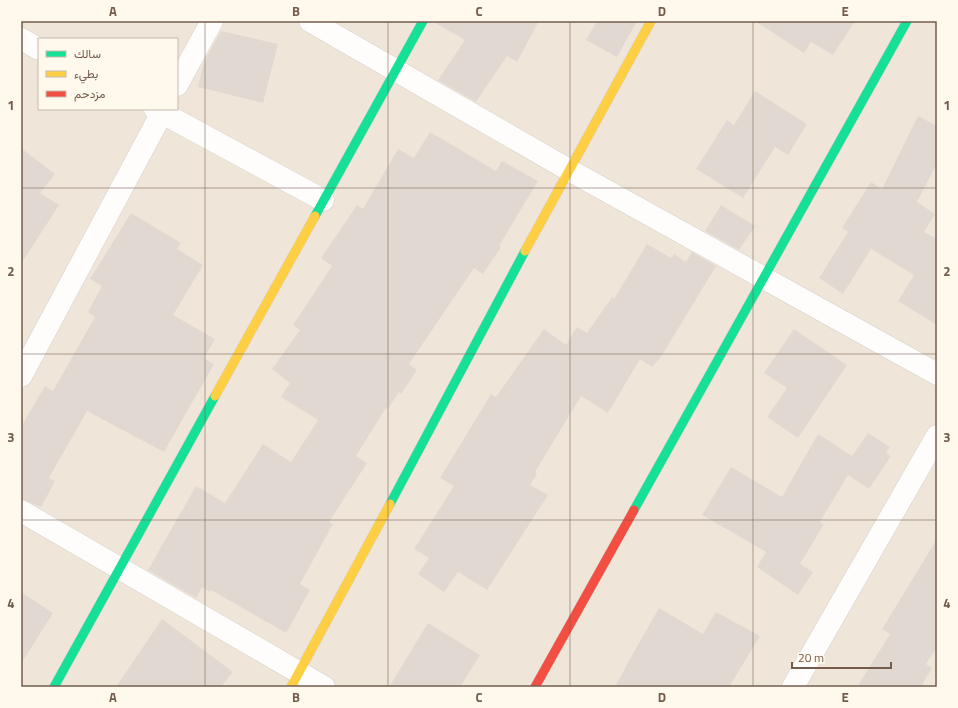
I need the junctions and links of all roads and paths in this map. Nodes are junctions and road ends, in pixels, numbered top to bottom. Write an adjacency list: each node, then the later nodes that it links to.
1 (212, 21): 9 (street)
2 (310, 21): 8 (street)
3 (423, 21): 8 (street)
4 (651, 21): 11 (street)
5 (907, 21): 13 (street)
6 (21, 40): 7 (street)
7 (38, 48)
8 (396, 70): 11 (street); 12 (street)
9 (178, 83)
10 (160, 110): 12 (street); 15 (street)
11 (568, 170): 13 (street); 19 (street)
12 (323, 200): 18 (street)
13 (764, 279): 14 (street); 22 (street)
14 (937, 374)
15 (21, 376)
16 (937, 436): 23 (street)
17 (21, 511): 18 (street)
18 (120, 569): 19 (street); 20 (street)
19 (295, 680): 21 (street)
20 (54, 687)
21 (324, 687)
22 (535, 687)
23 (793, 687)

